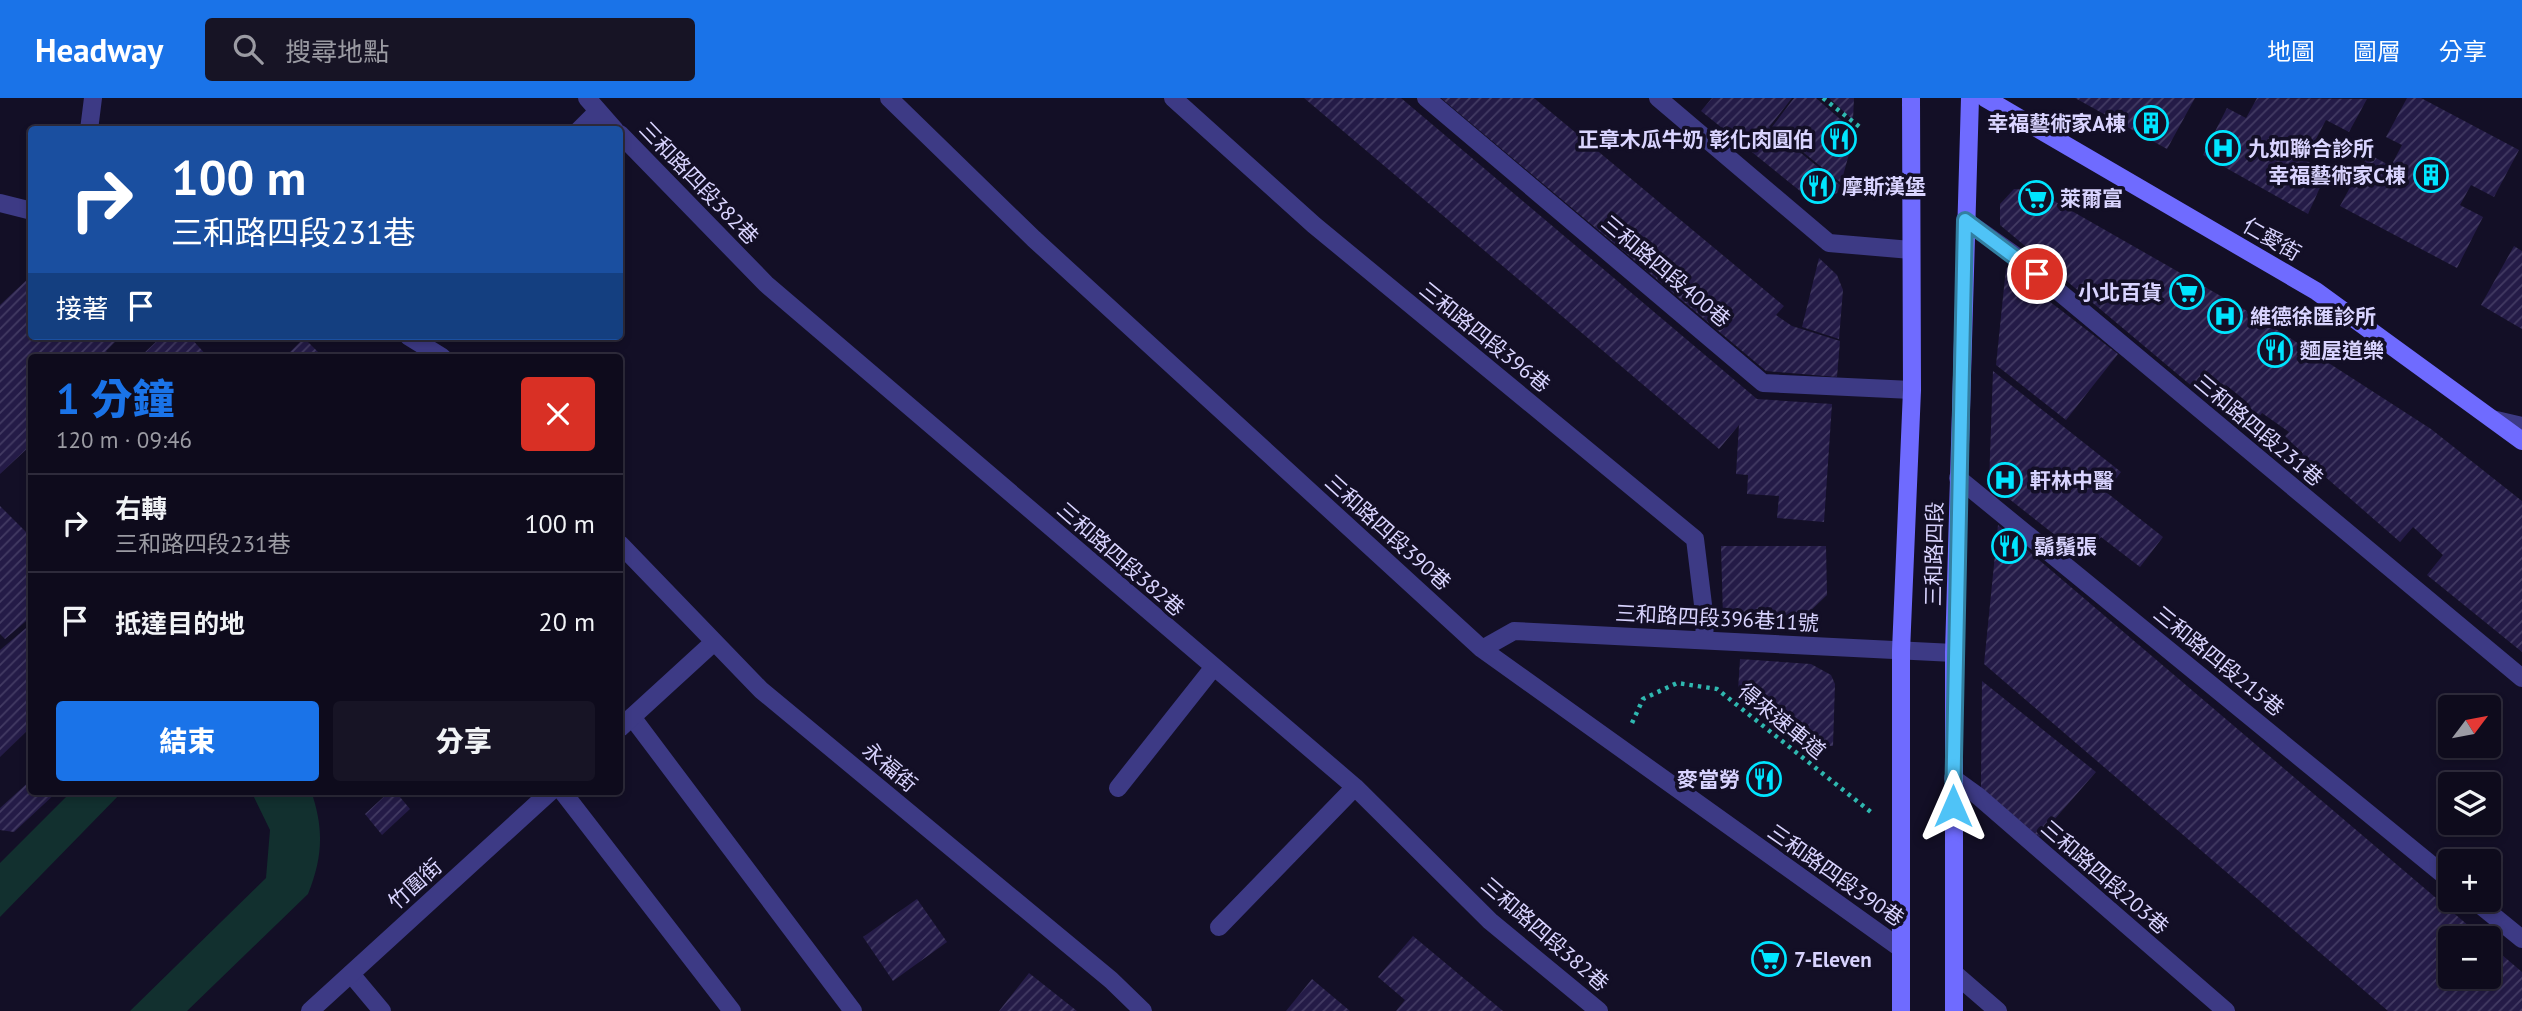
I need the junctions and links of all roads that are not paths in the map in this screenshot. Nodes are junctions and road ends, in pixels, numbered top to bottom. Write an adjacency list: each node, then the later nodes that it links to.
1 (93, 98): 10 (street)
2 (889, 98): 28 (street, 三和路四段390巷)
3 (1173, 98): 26 (street, 三和路四段396巷)
4 (1426, 98): 20 (street, 三和路四段400巷)
5 (1658, 98): 17 (street)
6 (1911, 98): 17 (main road, 三和路四段)
7 (1970, 98): 16 (main road, 三和路四段)
8 (1985, 98): 21 (main road, 仁愛街)
9 (592, 105): 11 (street, 三和路四段382巷); 12 (street, 三和路四段382巷)
10 (90, 126)
11 (581, 126)
12 (611, 126)
13 (623, 137): 31 (street, 三和路四段382巷)
14 (0, 203): 15 (street)
15 (28, 210)
16 (1965, 220): 24 (main road, 三和路四段); 32 (street, 三和路四段231巷)
17 (1911, 250): 20 (main road, 三和路四段)
18 (414, 340): 19 (street)
19 (437, 354)
20 (1912, 390): 29 (main road, 三和路四段)
21 (2492, 419): 22 (street); 23 (main road, 仁愛街)
22 (2522, 426)
23 (2522, 441)
24 (1958, 478): 30 (main road, 三和路四段); 39 (street, 三和路四段215巷)
25 (623, 547): 27 (street, 永福街)
26 (1704, 640): 28 (street, 三和路四段396巷11號); 29 (street, 三和路四段396巷11號)
27 (714, 642): 33 (street); 50 (street, 永福街)
28 (1482, 649): 43 (street, 三和路四段390巷)
29 (1900, 651): 30 (street, 三和路四段396巷11號); 43 (main road, 三和路四段)
30 (1954, 653): 34 (main road, 三和路四段)
31 (1213, 668): 35 (street, 三和路四段382巷); 36 (street)
32 (2522, 678)
33 (626, 723): 49 (street)
34 (1953, 778): 44 (main road, 三和路四段); 55 (street, 三和路四段203巷)
35 (1355, 787): 41 (street); 51 (street, 三和路四段382巷)
36 (1118, 788)
37 (547, 795): 45 (street, 竹圍街)
38 (565, 795): 48 (street)
39 (2438, 870)
40 (2489, 912): 42 (street)
41 (1219, 927)
42 (2522, 939)
43 (1900, 948): 52 (main road, 三和路四段)
44 (1954, 973): 53 (main road, 三和路四段); 54 (street)
45 (351, 974): 46 (street, 竹圍街); 47 (street)
46 (310, 1011)
47 (382, 1011)
48 (732, 1011)
49 (853, 1011)
50 (1143, 1011)
51 (1599, 1011)
52 (1901, 1011)
53 (1954, 1011)
54 (1998, 1011)
55 (2226, 1011)

